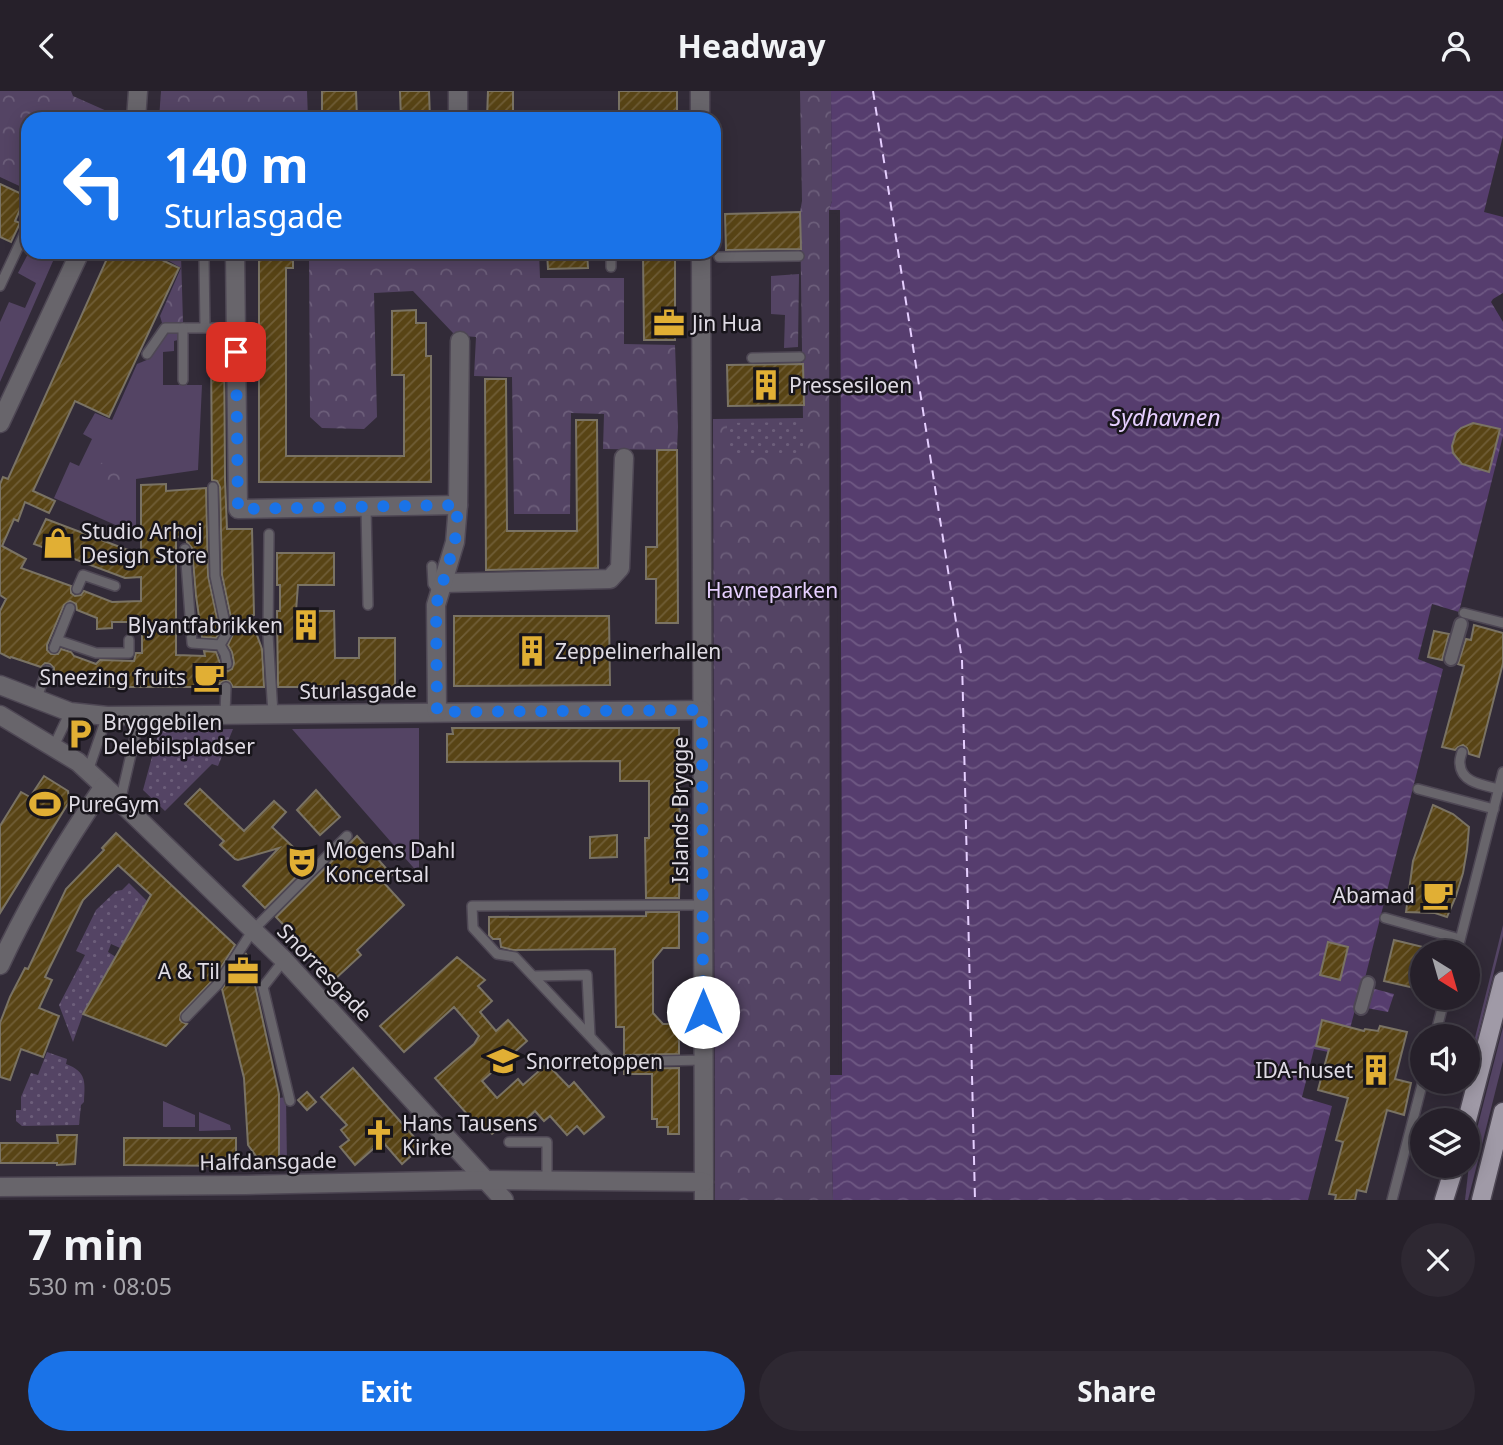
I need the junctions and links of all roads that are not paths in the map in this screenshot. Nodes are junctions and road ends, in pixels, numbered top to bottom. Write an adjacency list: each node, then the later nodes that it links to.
1 (138, 91): 4 (street)
2 (458, 91): 5 (street)
3 (700, 91): 6 (street)
4 (136, 112)
5 (458, 112)
6 (700, 112)
7 (21, 241): 16 (lane)
8 (799, 256): 9 (lane)
9 (721, 257)
10 (77, 259): 25 (street)
11 (204, 259): 18 (lane)
12 (235, 259): 19 (street)
13 (611, 259): 15 (lane)
14 (701, 259): 48 (street, Islands Brygge)
15 (611, 267)
16 (0, 286)
17 (183, 328): 18 (lane); 21 (lane); 24 (lane)
18 (205, 328): 19 (lane)
19 (236, 328): 29 (street)
20 (460, 341): 28 (street)
21 (147, 354)
22 (800, 357): 23 (lane)
23 (752, 358)
24 (183, 380)
25 (0, 423)
26 (624, 458): 35 (street)
27 (213, 487): 41 (lane)
28 (458, 505): 29 (street); 35 (street)
29 (366, 507): 36 (lane)
30 (269, 534): 52 (lane)
31 (186, 549): 41 (lane)
32 (432, 566): 35 (lane)
33 (115, 586): 34 (lane)
34 (77, 589)
35 (442, 589): 50 (street)
36 (368, 605)
37 (70, 608): 40 (lane)
38 (1463, 619): 39 (lane); 42 (street)
39 (1503, 623)
40 (129, 640)
41 (220, 645): 43 (lane)
42 (1451, 659)
43 (227, 664)
44 (47, 670): 47 (lane)
45 (0, 685): 47 (street, Sturlasgade)
46 (226, 687): 51 (lane)
47 (36, 700): 49 (street, Sturlasgade)
48 (702, 710): 50 (street, Sturlasgade); 66 (street, Islands Brygge)
49 (70, 712): 55 (street, Sturlasgade); 56 (lane)
50 (437, 712): 52 (street, Sturlasgade)
51 (225, 714): 52 (street, Sturlasgade); 54 (street, Sturlasgade)
52 (273, 714)
53 (0, 715): 56 (street, Snorresgade)
54 (141, 715): 55 (street, Sturlasgade); 63 (lane)
55 (107, 716): 58 (lane)
56 (54, 746): 58 (street, Snorresgade)
57 (1462, 752): 62 (lane)
58 (88, 771): 60 (street, Snorresgade)
59 (1503, 772): 62 (lane)
60 (104, 786): 63 (street, Snorresgade); 71 (street)
61 (1418, 789): 64 (lane)
62 (1499, 789): 64 (lane)
63 (120, 802): 68 (street, Snorresgade)
64 (1493, 809): 69 (lane)
65 (347, 837): 68 (lane)
66 (703, 905): 72 (lane); 78 (street, Islands Brygge)
67 (1385, 918): 69 (lane)
68 (253, 930): 70 (street, Snorresgade); 76 (lane)
69 (1460, 939)
70 (284, 960): 80 (lane); 85 (street, Snorresgade)
71 (0, 965)
72 (534, 976): 77 (lane); 77 (lane)
73 (1503, 981): 81 (main road)
74 (1368, 983): 75 (street)
75 (1361, 1008)
76 (186, 1017)
77 (590, 1037): 78 (lane)
78 (703, 1060): 88 (street, Islands Brygge)
79 (1420, 1094): 91 (lane)
80 (290, 1101)
81 (1470, 1108)
82 (1503, 1112): 93 (main road)
83 (509, 1142): 86 (lane)
84 (1451, 1178): 92 (main road)
85 (486, 1180): 86 (street, Halfdansgade); 89 (street, Halfdansgade); 90 (street, Snorresgade)
86 (547, 1181): 88 (street, Halfdansgade)
87 (0, 1187): 89 (street, Halfdansgade)
88 (704, 1191)
89 (328, 1192)
90 (504, 1200)
91 (1392, 1200)
92 (1444, 1200)
93 (1481, 1200)

